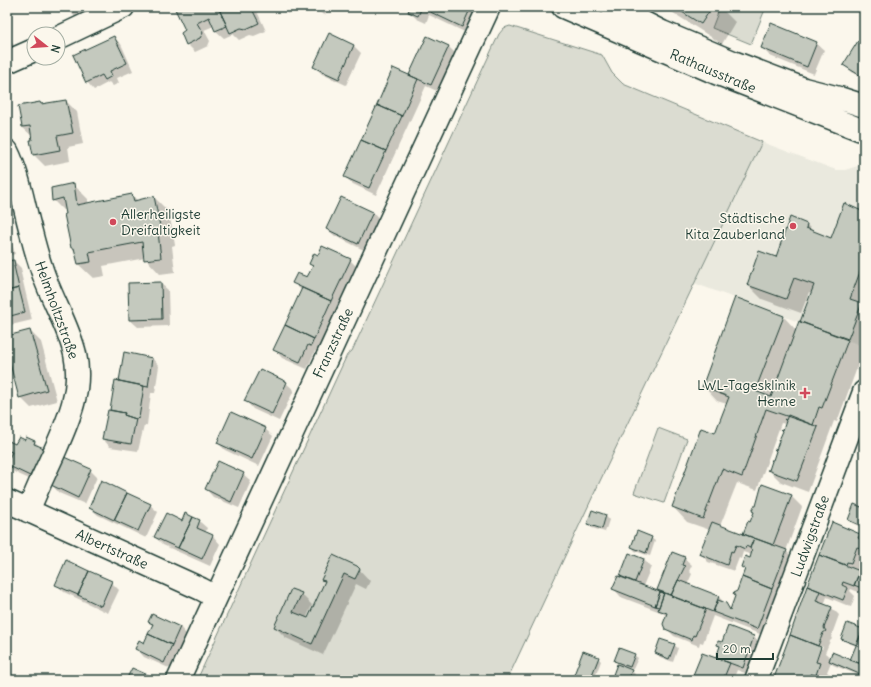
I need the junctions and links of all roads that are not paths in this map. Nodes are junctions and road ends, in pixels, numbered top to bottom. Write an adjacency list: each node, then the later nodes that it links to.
1 (123, 7): 5 (street)
2 (489, 7): 15 (street, Franzstraße)
3 (563, 7): 9 (street, Rathausstraße)
4 (613, 7): 8 (street, Rathausstraße)
5 (66, 34)
6 (26, 54): 7 (street)
7 (7, 62)
8 (864, 106)
9 (864, 131)
10 (7, 151): 14 (street, Helmholtzstraße)
11 (864, 392): 12 (street, Ludwigstraße)
12 (857, 432): 17 (street, Ludwigstraße)
13 (7, 501): 14 (street, Albertstraße)
14 (28, 511): 15 (street, Albertstraße)
15 (216, 597): 16 (street, Franzstraße)
16 (178, 680)
17 (756, 680)

